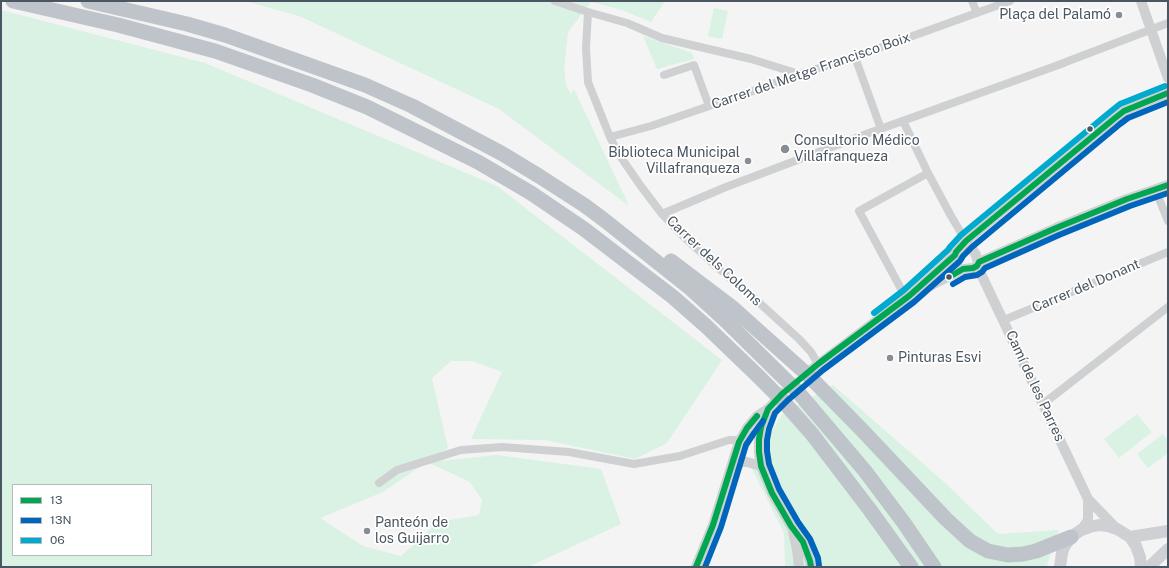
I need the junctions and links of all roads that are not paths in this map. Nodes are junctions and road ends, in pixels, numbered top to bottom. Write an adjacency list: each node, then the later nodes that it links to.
1 (13, 1): 49 (highway)
2 (88, 1): 24 (highway)
3 (555, 1): 7 (street)
4 (972, 1): 8 (street)
5 (1010, 1): 8 (street, Carrer del Metge Francisco Boix)
6 (1141, 1): 10 (street)
7 (588, 12): 12 (street); 19 (street, Carrer dels Coloms)
8 (978, 13): 11 (street, Carrer del Metge Francisco Boix)
9 (1168, 23): 10 (street)
10 (1150, 30): 14 (street); 17 (street)
11 (855, 57): 12 (street, Carrer del Metge Francisco Boix); 18 (street)
12 (799, 74): 16 (street, Carrer del Metge Francisco Boix)
13 (664, 75): 16 (street)
14 (1168, 78)
15 (1168, 93): 26 (street)
16 (709, 106): 19 (street, Carrer del Metge Francisco Boix)
17 (903, 121): 18 (street); 20 (street)
18 (881, 129): 23 (street)
19 (610, 137): 23 (street, Carrer dels Coloms)
20 (928, 173): 26 (street); 30 (street)
21 (1168, 185): 22 (street)
22 (1155, 190): 25 (street); 29 (street)
23 (662, 214): 33 (street, Carrer dels Coloms)
24 (604, 219): 43 (highway); 50 (highway)
25 (1168, 221)
26 (965, 243): 28 (street); 29 (street)
27 (1168, 252): 32 (street, Carrer del Donant)
28 (955, 255): 29 (street); 30 (street)
29 (974, 268): 30 (street); 32 (street, Camí de les Parres)
30 (908, 297): 33 (street)
31 (1168, 307): 34 (street)
32 (1004, 320): 34 (street, Camí de les Parres)
33 (814, 367)
34 (1043, 404): 39 (street, Camí de les Parres)
35 (739, 442): 36 (street); 37 (street); 38 (street)
36 (761, 466): 37 (street); 40 (street)
37 (731, 467): 46 (street)
38 (379, 483)
39 (1088, 499): 41 (street, Camí de les Parres); 43 (street, Camí de les Parres)
40 (791, 526): 47 (street); 48 (street)
41 (1117, 529): 43 (main road); 44 (main road)
42 (1168, 531): 44 (main road)
43 (1076, 534): 51 (main road)
44 (1130, 537): 52 (main road)
45 (1168, 549): 53 (main road)
46 (696, 567)
47 (799, 567)
48 (811, 567)
49 (911, 567)
50 (934, 567)
51 (1060, 567)
52 (1141, 567)
53 (1149, 567)

